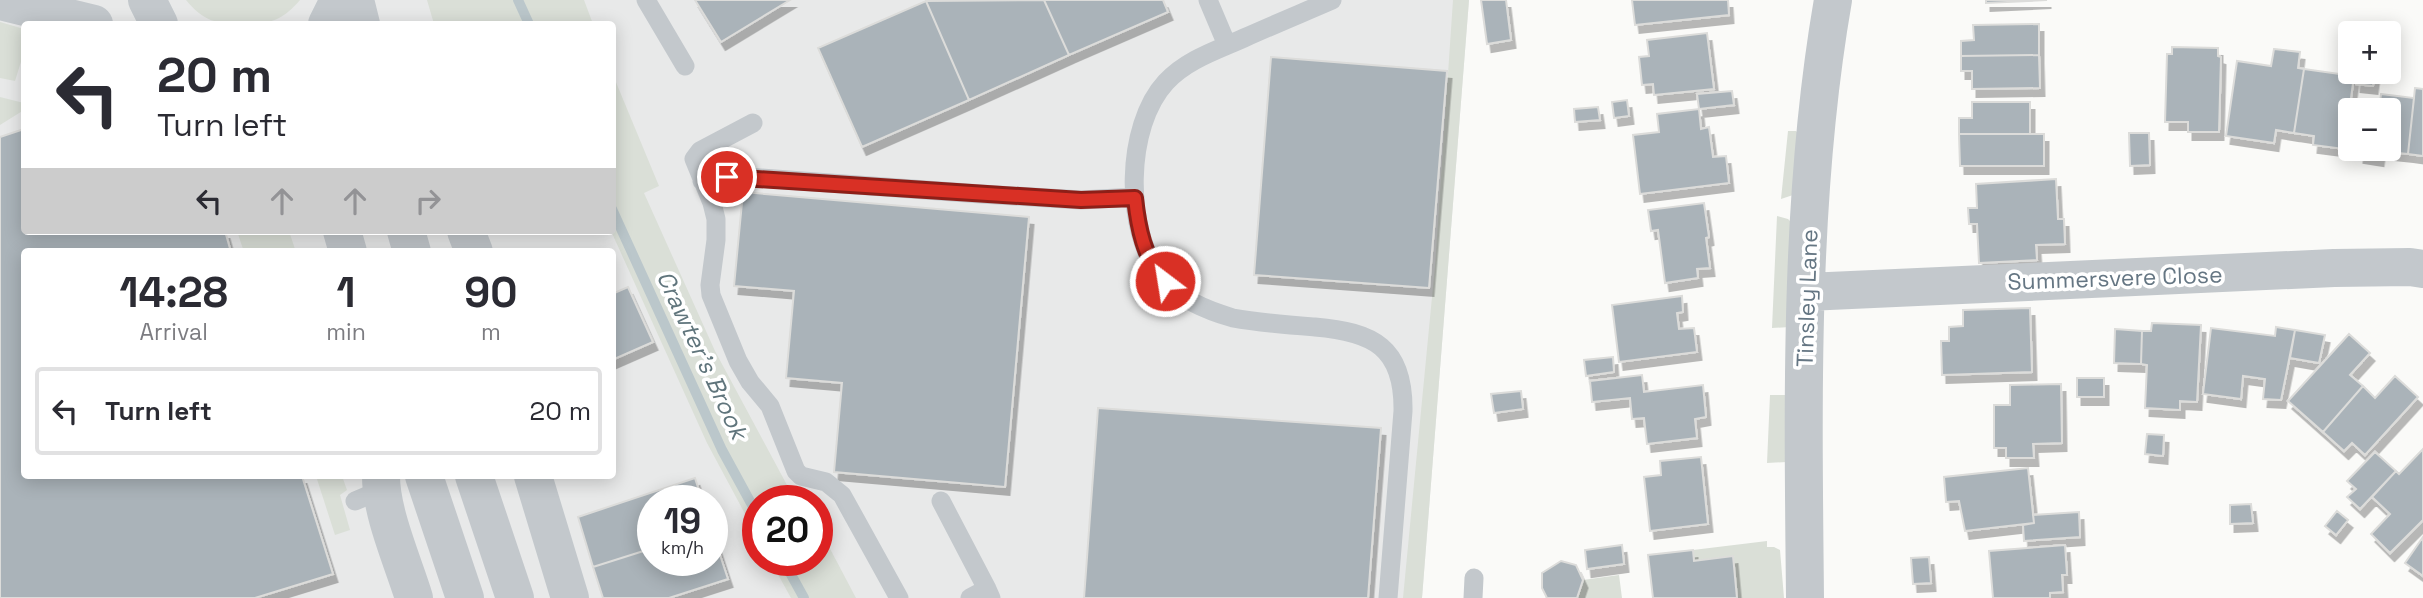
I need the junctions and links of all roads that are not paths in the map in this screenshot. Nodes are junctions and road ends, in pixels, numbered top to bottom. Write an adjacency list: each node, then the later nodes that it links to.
1 (147, 0): 10 (street)
2 (339, 0): 11 (street)
3 (355, 0): 12 (street)
4 (646, 0): 14 (lane)
5 (1208, 0): 13 (lane)
6 (1332, 0): 13 (lane)
7 (1833, 0): 19 (street, Tinsley Lane)
8 (0, 1): 9 (street)
9 (82, 21)
10 (158, 21)
11 (328, 21)
12 (360, 21)
13 (1227, 45): 17 (lane)
14 (685, 66)
15 (753, 123): 16 (lane)
16 (702, 181): 17 (lane); 31 (lane)
17 (1135, 198): 32 (lane)
18 (2423, 269): 19 (street, Summersvere Close)
19 (1807, 292): 34 (street, Tinsley Lane)
20 (425, 479): 28 (street)
21 (475, 479): 29 (street)
22 (534, 479): 30 (street)
23 (372, 489): 27 (street)
24 (941, 500): 26 (lane)
25 (1474, 578): 33 (lane)
26 (983, 595)
27 (415, 598)
28 (465, 598)
29 (514, 598)
30 (570, 598)
31 (898, 598)
32 (1388, 598)
33 (1473, 598)
34 (1805, 598)

